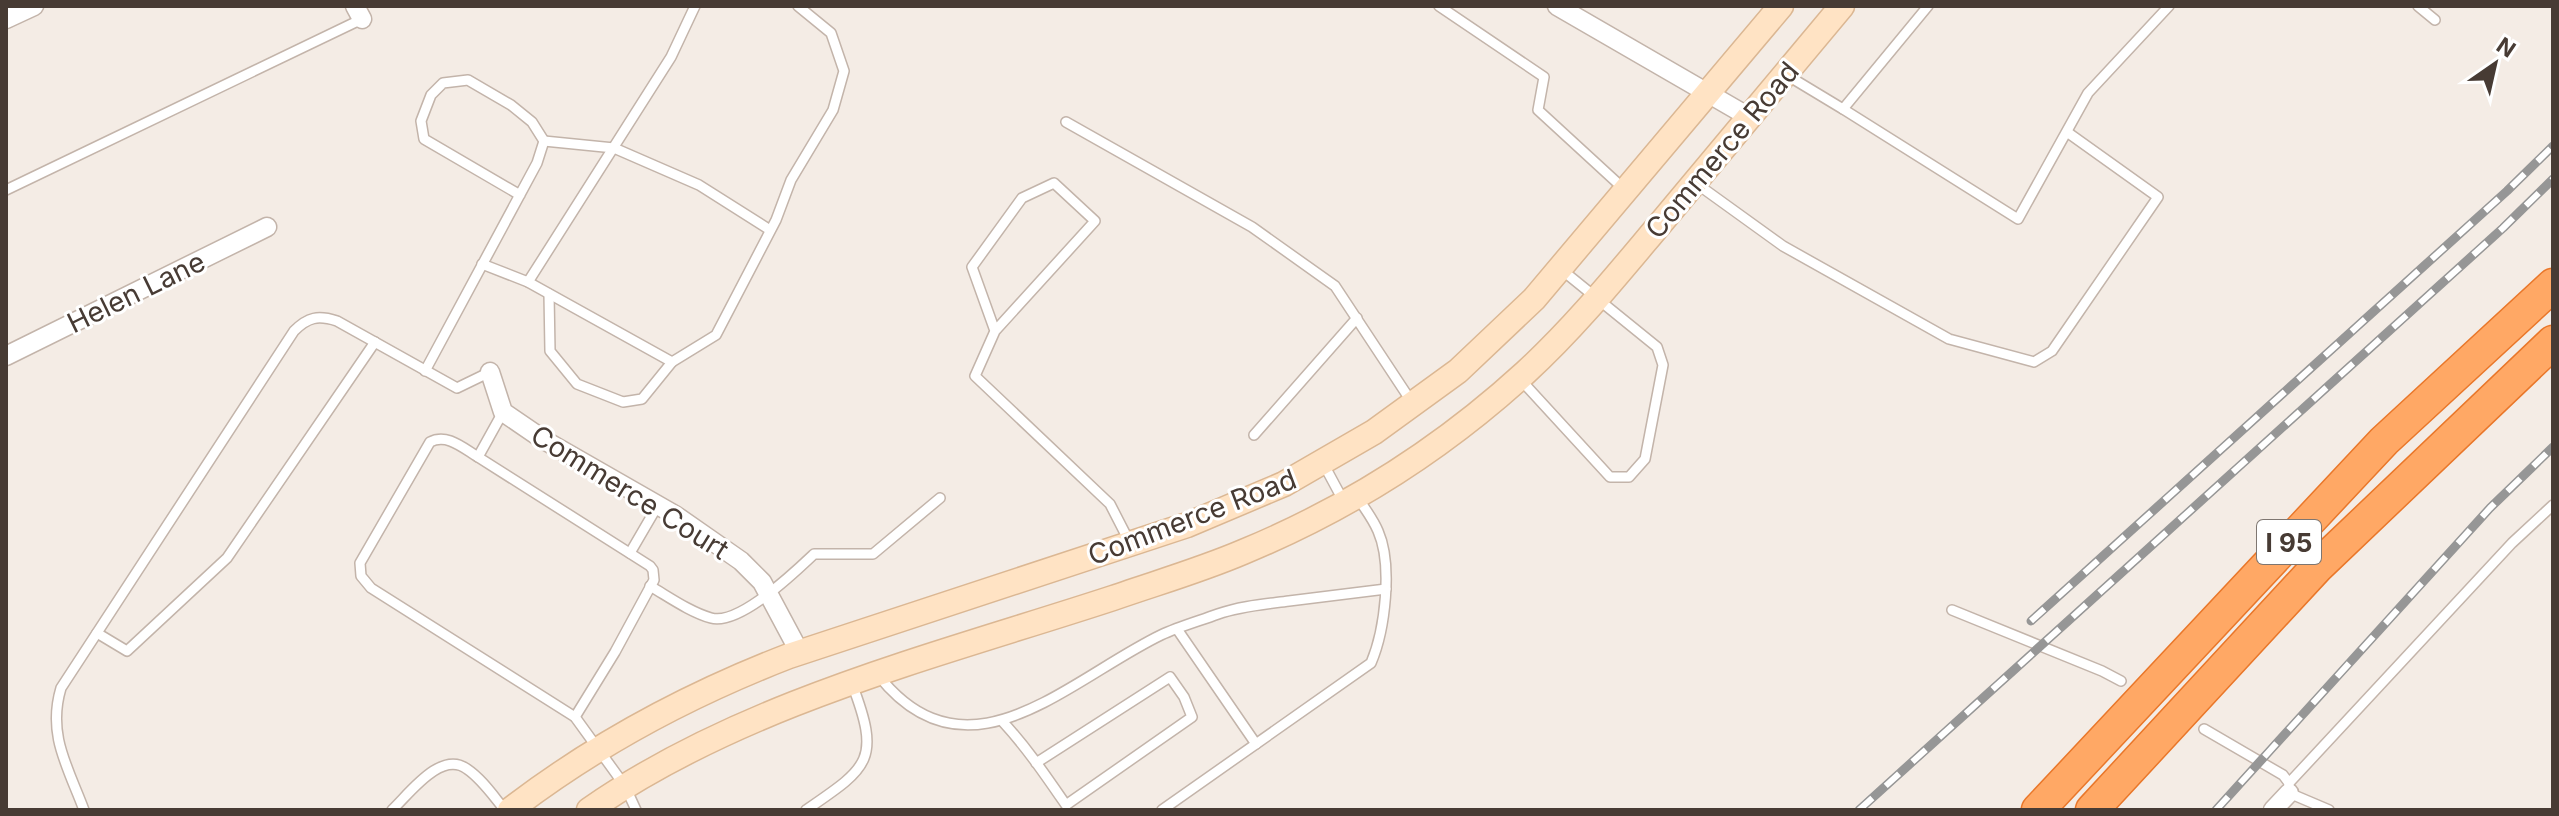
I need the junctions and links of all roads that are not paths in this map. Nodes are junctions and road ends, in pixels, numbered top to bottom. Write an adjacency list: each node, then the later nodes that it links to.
1 (34, 6): 12 (street)
2 (695, 6): 21 (lane)
3 (798, 6): 27 (lane)
4 (1439, 6): 24 (lane)
5 (1557, 6): 15 (street)
6 (1781, 6): 15 (main road, Commerce Road)
7 (1842, 6): 14 (main road, Commerce Road)
8 (1928, 6): 16 (lane)
9 (2169, 6): 19 (lane)
10 (2418, 6): 13 (lane)
11 (359, 13): 23 (lane)
12 (6, 19)
13 (2435, 20)
14 (1785, 74): 16 (lane); 17 (main road, Commerce Road)
15 (1709, 93): 17 (street); 24 (main road, Commerce Road)
16 (1843, 109): 19 (lane)
17 (1749, 117): 22 (main road, Commerce Road)
18 (1066, 122): 34 (lane)
19 (2067, 132): 22 (lane)
20 (544, 141): 21 (lane); 25 (lane); 25 (lane)
21 (614, 148): 27 (lane); 30 (lane)
22 (1694, 182): 33 (main road, Commerce Road)
23 (6, 190)
24 (1627, 191): 29 (main road, Commerce Road)
25 (520, 195): 28 (lane)
26 (267, 227): 38 (street, Helen Lane)
27 (770, 230): 39 (lane)
28 (482, 264): 30 (lane); 40 (lane)
29 (1562, 270): 33 (lane); 43 (main road, Commerce Road)
30 (528, 282): 32 (lane)
31 (2553, 285): 79 (highway, I 95)
32 (549, 294): 39 (lane); 39 (lane)
33 (1597, 298): 42 (main road, Commerce Road); 42 (lane)
34 (1357, 318): 43 (lane); 45 (lane)
35 (995, 331): 35 (lane); 52 (lane)
36 (375, 342): 40 (lane); 59 (lane); 59 (lane)
37 (2553, 342): 80 (highway, I 95)
38 (6, 356)
39 (672, 362)
40 (425, 371): 41 (lane)
41 (490, 372): 44 (street, Commerce Court)
42 (1519, 378): 49 (main road, Commerce Road)
43 (1414, 405): 47 (main road, Commerce Road)
44 (503, 412): 46 (lane); 50 (street, Commerce Court)
45 (1254, 435)
46 (478, 457): 53 (lane); 64 (lane)
47 (1323, 463): 49 (lane); 52 (main road, Commerce Road)
48 (940, 498): 56 (lane)
49 (1351, 500): 55 (lane); 61 (main road, Commerce Road)
50 (658, 505): 53 (lane); 56 (street, Commerce Court)
51 (2553, 505): 71 (lane)
52 (1131, 544): 60 (main road, Commerce Road)
53 (630, 553): 54 (lane)
54 (650, 586): 56 (lane); 64 (lane)
55 (1386, 589): 58 (lane); 67 (lane)
56 (770, 596): 60 (street, Commerce Court)
57 (1952, 610): 62 (lane)
58 (1177, 629): 65 (lane); 67 (lane)
59 (97, 633): 72 (lane)
60 (800, 653): 68 (main road, Commerce Road)
61 (878, 675): 63 (main road, Commerce Road); 65 (lane)
62 (2121, 681)
63 (852, 684): 70 (main road, Commerce Road); 77 (lane)
64 (575, 717): 68 (lane)
65 (1003, 722): 69 (lane)
66 (2204, 729): 71 (lane)
67 (1256, 744): 78 (lane)
68 (598, 747): 70 (lane); 74 (main road, Commerce Road)
69 (1036, 763): 69 (lane)
70 (625, 786): 75 (main road, Commerce Road); 76 (lane)
71 (2289, 788): 81 (street); 82 (lane)
72 (84, 810)
73 (392, 810): 74 (lane)
74 (508, 810)
75 (589, 810)
76 (636, 810)
77 (806, 810)
78 (1162, 810)
79 (2038, 810)
80 (2092, 810)
81 (2273, 810)
82 (2329, 810)

